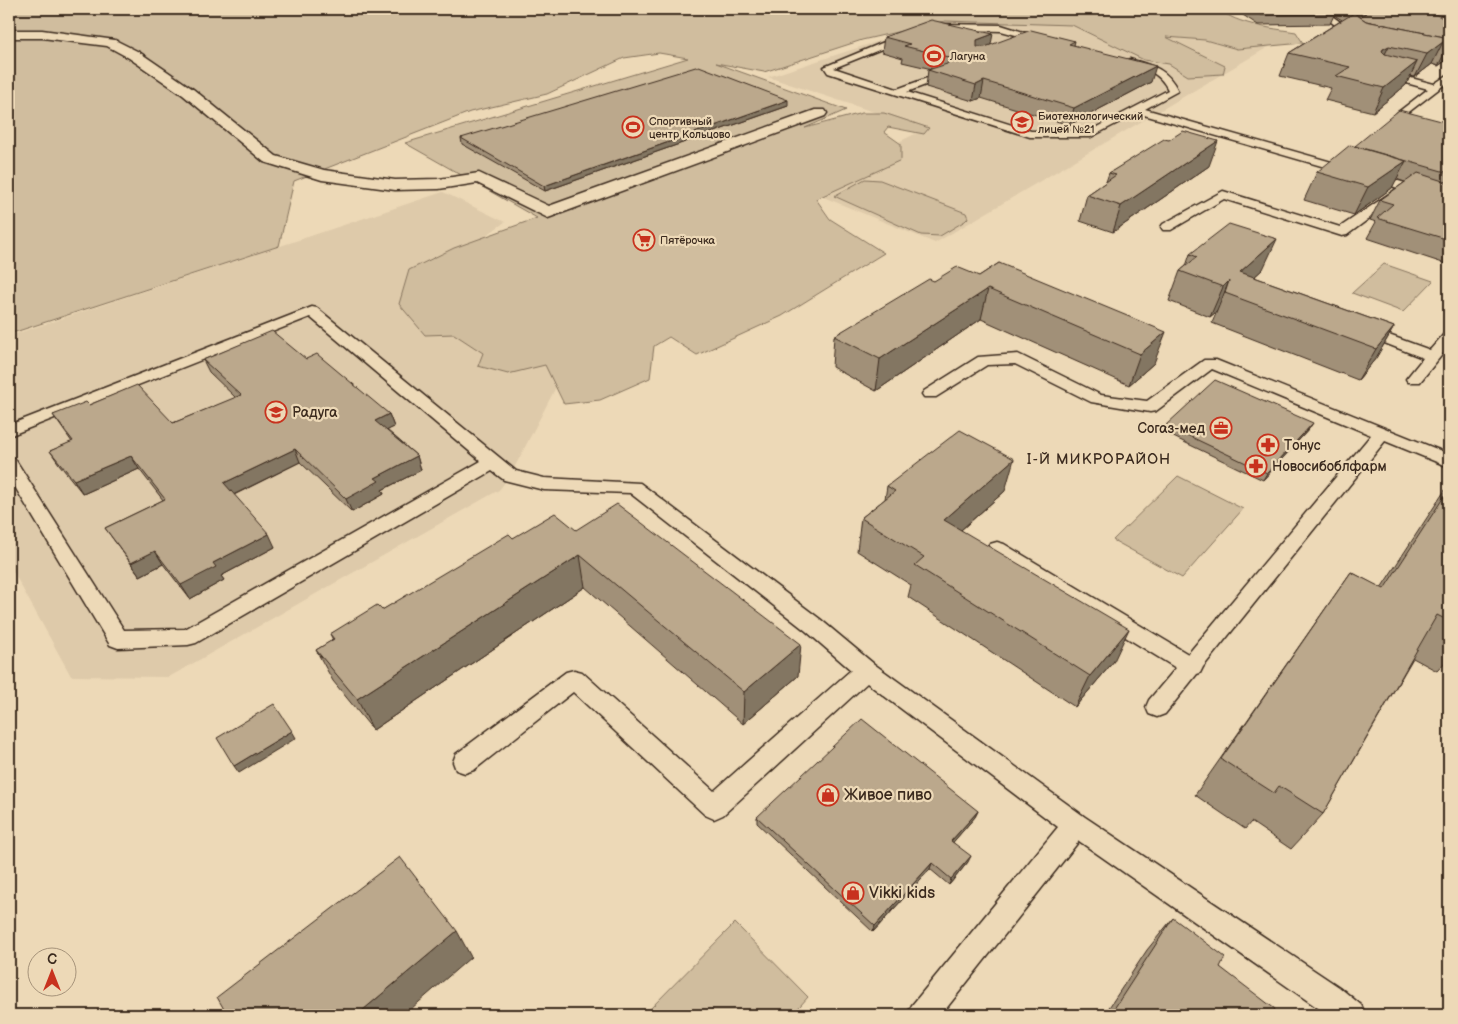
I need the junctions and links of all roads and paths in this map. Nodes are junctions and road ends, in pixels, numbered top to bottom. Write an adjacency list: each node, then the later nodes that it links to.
1 (1317, 9): 6 (lane)
2 (930, 28): 5 (lane)
3 (916, 32): 14 (lane)
4 (9, 34): 16 (street)
5 (1034, 37): 7 (lane); 8 (lane)
6 (1370, 41)
7 (1057, 43)
8 (1016, 44)
9 (1121, 59): 15 (lane)
10 (1378, 73): 13 (lane)
11 (941, 76): 14 (lane)
12 (1449, 77): 13 (lane)
13 (1436, 88): 17 (lane)
14 (897, 92): 15 (lane)
15 (1136, 110): 18 (lane)
16 (820, 113)
17 (1415, 119)
18 (1405, 186): 19 (lane); 20 (lane)
19 (1449, 200)
20 (1167, 227)
21 (1349, 324): 23 (lane)
22 (1449, 337): 23 (lane)
23 (1433, 356): 24 (lane)
24 (1414, 379)
25 (930, 394): 27 (lane)
26 (9, 431): 29 (lane)
27 (1382, 433): 28 (lane); 32 (lane)
28 (1449, 461)
29 (494, 462): 30 (lane); 33 (lane)
30 (9, 463)
31 (997, 549): 32 (lane)
32 (1192, 666): 34 (lane)
33 (866, 670): 35 (lane); 36 (lane)
34 (1157, 708)
35 (465, 762)
36 (1076, 825): 37 (lane); 38 (lane)
37 (922, 1015)
38 (1351, 1015)

